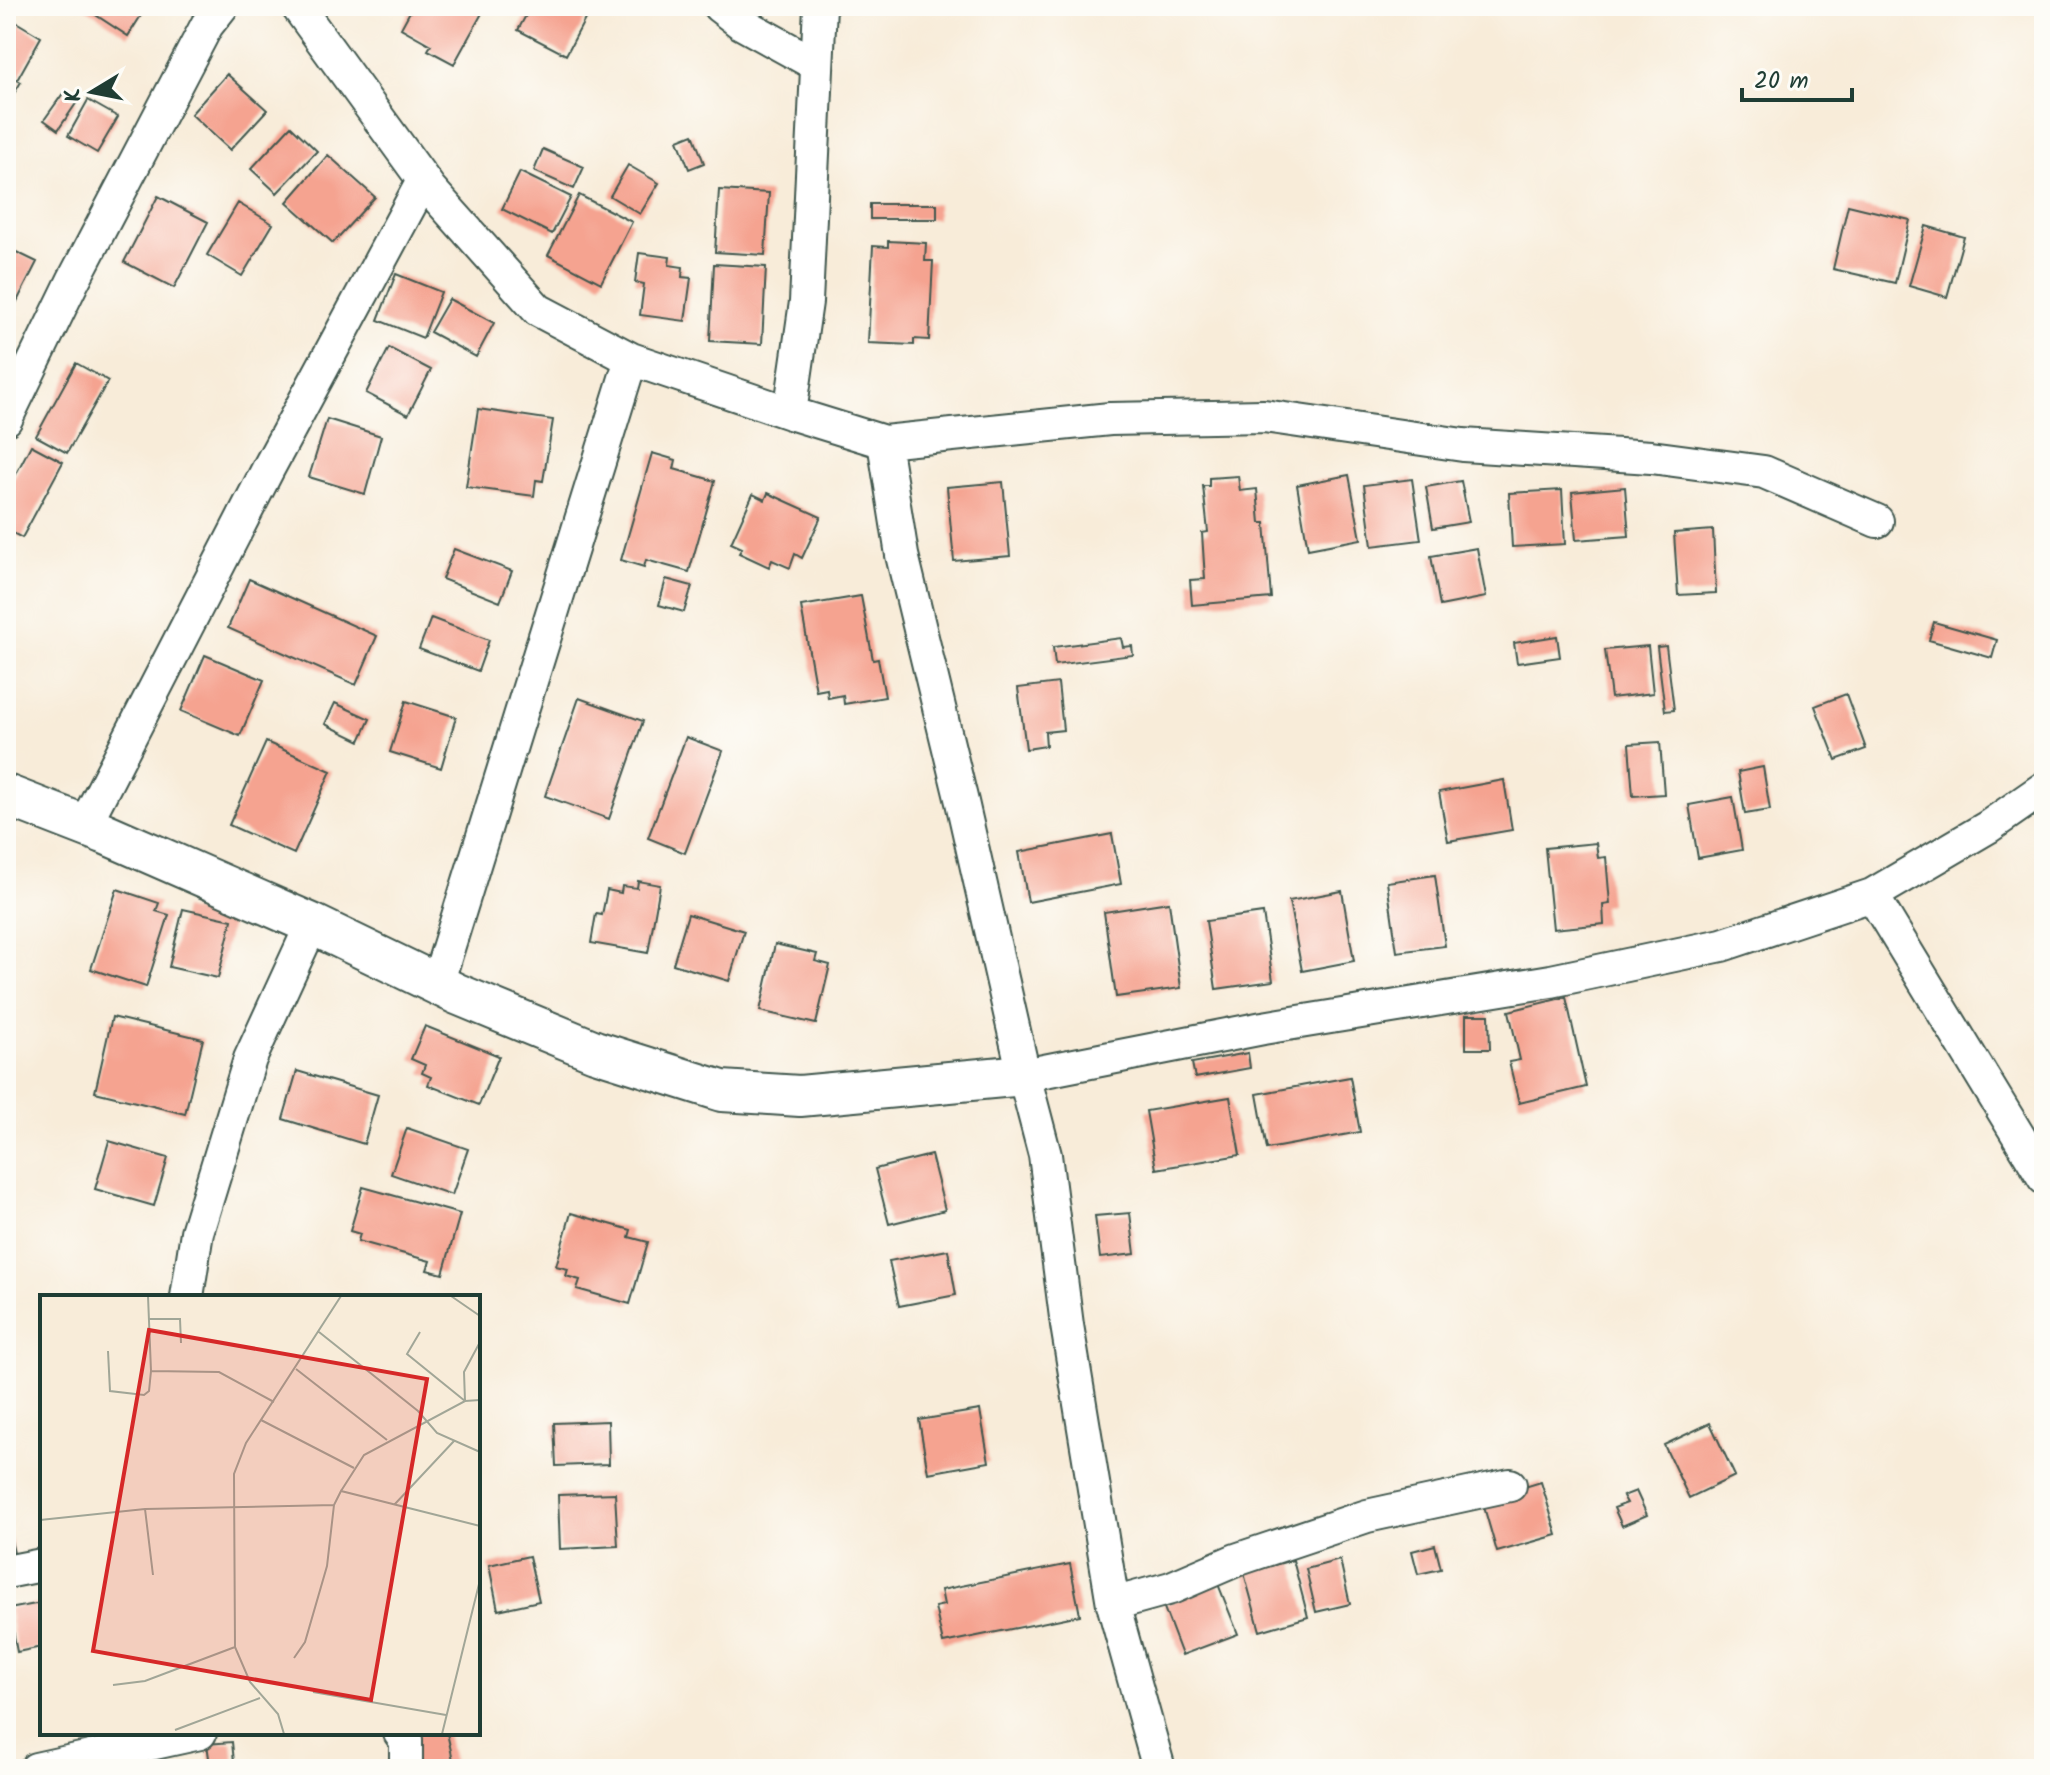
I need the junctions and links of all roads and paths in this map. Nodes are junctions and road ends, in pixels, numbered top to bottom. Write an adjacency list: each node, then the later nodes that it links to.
1 (222, 6): 9 (street)
2 (297, 6): 6 (street)
3 (719, 6): 5 (street)
4 (820, 6): 5 (street)
5 (817, 65): 8 (street)
6 (423, 181): 7 (street); 14 (street)
7 (631, 359): 8 (street); 17 (street)
8 (790, 413): 10 (street)
9 (6, 419)
10 (884, 442): 11 (street); 18 (street)
11 (1877, 521)
12 (2044, 788): 15 (street)
13 (6, 795): 14 (street)
14 (84, 826): 16 (street)
15 (1872, 895): 18 (street); 19 (street)
16 (312, 924): 17 (street); 20 (street)
17 (437, 984): 18 (street)
18 (1024, 1075): 24 (street)
19 (2044, 1178)
20 (187, 1295)
21 (1510, 1485): 24 (street)
22 (40, 1565): 23 (street)
23 (6, 1572)
24 (1113, 1604): 29 (street)
25 (191, 1735): 27 (street)
26 (402, 1735): 28 (street)
27 (36, 1769)
28 (406, 1769)
29 (1159, 1769)

